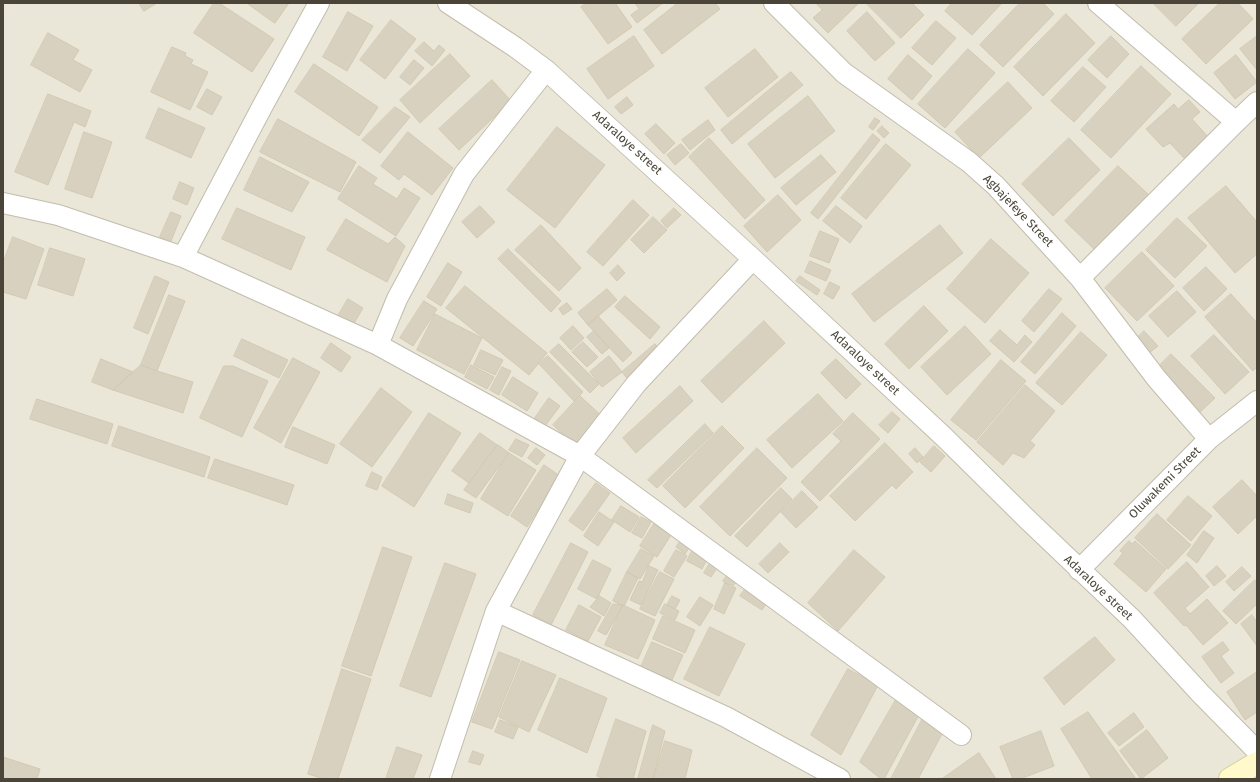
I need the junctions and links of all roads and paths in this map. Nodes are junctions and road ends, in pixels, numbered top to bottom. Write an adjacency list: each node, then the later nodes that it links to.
1 (319, 3): 9 (street)
2 (448, 3): 5 (street, Adaraloye street)
3 (774, 3): 11 (street, Agbajefeye Street)
4 (1098, 3): 7 (street)
5 (546, 70): 10 (street, Adaraloye street); 12 (street)
6 (1257, 102): 7 (street)
7 (1236, 122): 11 (street)
8 (3, 203): 9 (street)
9 (183, 257): 12 (street)
10 (753, 259): 15 (street); 16 (street, Adaraloye street)
11 (1080, 278): 14 (street, Agbajefeye Street)
12 (378, 346): 15 (street)
13 (1257, 401): 14 (street, Oluwakemi Street)
14 (1209, 439): 16 (street, Oluwakemi Street)
15 (580, 456): 17 (street); 18 (street)
16 (1079, 570): 19 (street, Adaraloye street)
17 (496, 611): 21 (street); 22 (street)
18 (961, 734)
19 (1257, 751)
20 (1257, 763): 23 (main road)
21 (440, 779)
22 (840, 779)
23 (1230, 779)

